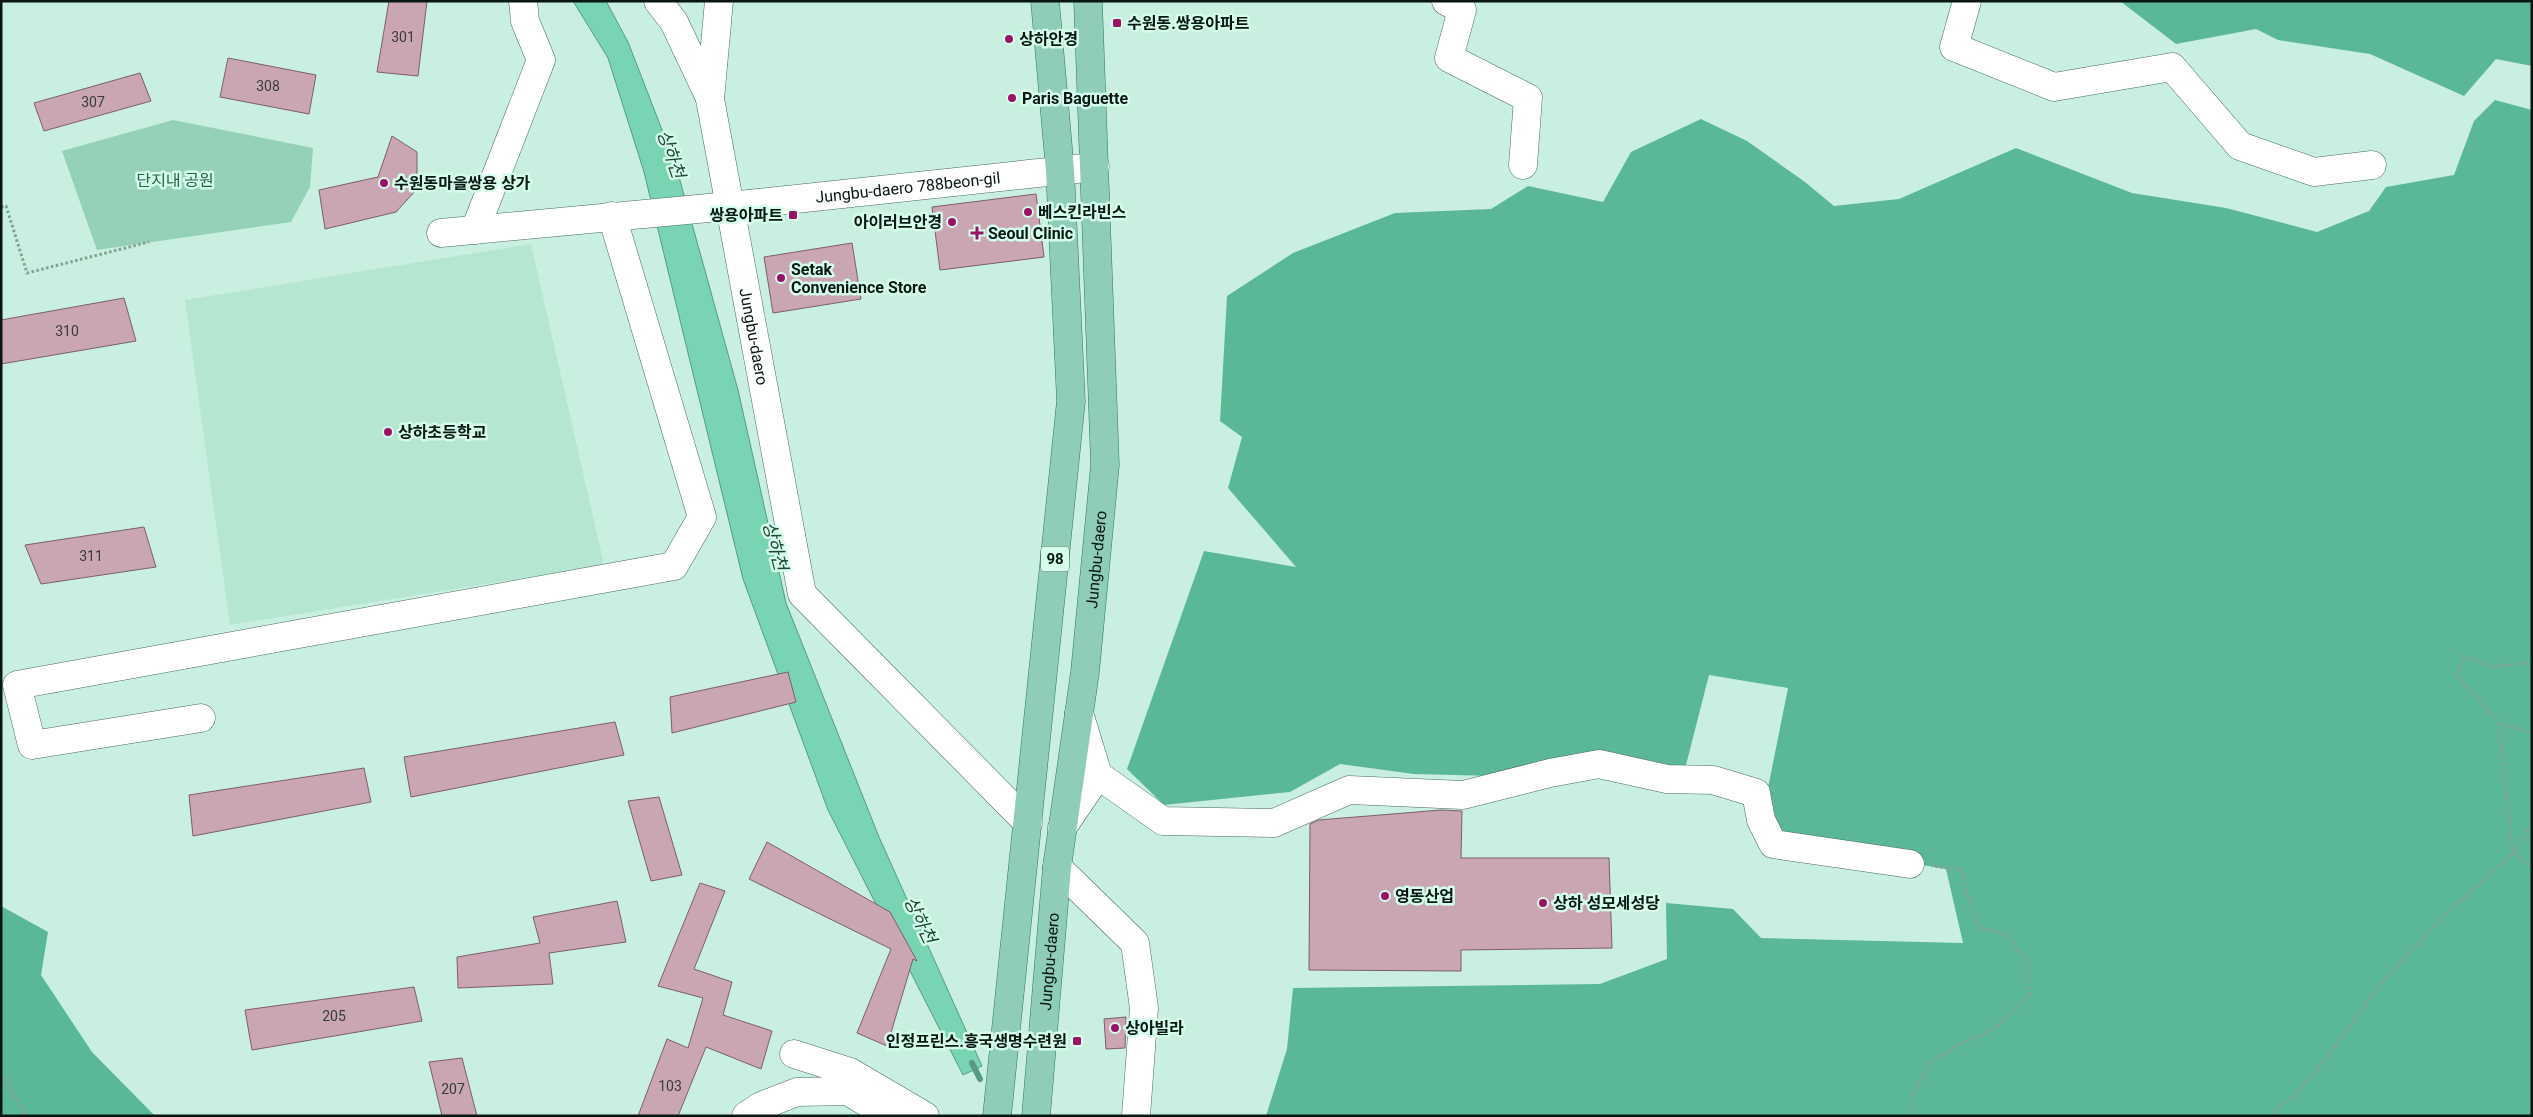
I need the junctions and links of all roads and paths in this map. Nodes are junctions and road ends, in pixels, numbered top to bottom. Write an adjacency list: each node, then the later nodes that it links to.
1 (523, 1): 16 (street)
2 (658, 1): 8 (street)
3 (719, 1): 8 (street)
4 (1045, 1): 12 (main road, 98)
5 (1088, 1): 11 (main road, Jungbu-daero)
6 (1446, 1): 9 (street)
7 (1967, 1): 10 (street)
8 (710, 99): 13 (street, Jungbu-daero)
9 (1523, 165)
10 (2372, 165)
11 (1095, 167): 12 (street, Jungbu-daero 788beon-gil); 20 (main road, Jungbu-daero)
12 (1060, 170): 13 (street, Jungbu-daero 788beon-gil); 25 (main road, 98)
13 (725, 206): 15 (street, Jungbu-daero 788beon-gil); 25 (street, Jungbu-daero)
14 (1, 207): 18 (path)
15 (612, 216): 16 (street); 21 (street)
16 (475, 230): 17 (street)
17 (441, 233)
18 (149, 242)
19 (2532, 662): 22 (path)
20 (1079, 713): 24 (street); 27 (main road, Jungbu-daero)
21 (201, 718)
22 (2498, 723): 23 (path); 28 (path)
23 (2532, 733)
24 (1098, 775): 27 (street); 29 (street)
25 (1028, 823): 38 (main road, 98)
26 (2532, 824): 28 (path)
27 (1062, 828): 30 (main road, Jungbu-daero)
28 (2513, 853): 31 (path); 42 (path)
29 (1910, 864): 41 (path)
30 (1057, 867): 39 (main road, Jungbu-daero); 40 (street)
31 (2532, 868)
32 (794, 1054): 37 (street)
33 (1, 1074): 34 (path)
34 (27, 1116)
35 (746, 1116): 36 (street)
36 (890, 1116)
37 (925, 1116)
38 (997, 1116)
39 (1036, 1116)
40 (1136, 1116)
41 (1914, 1116)
42 (2269, 1116)

